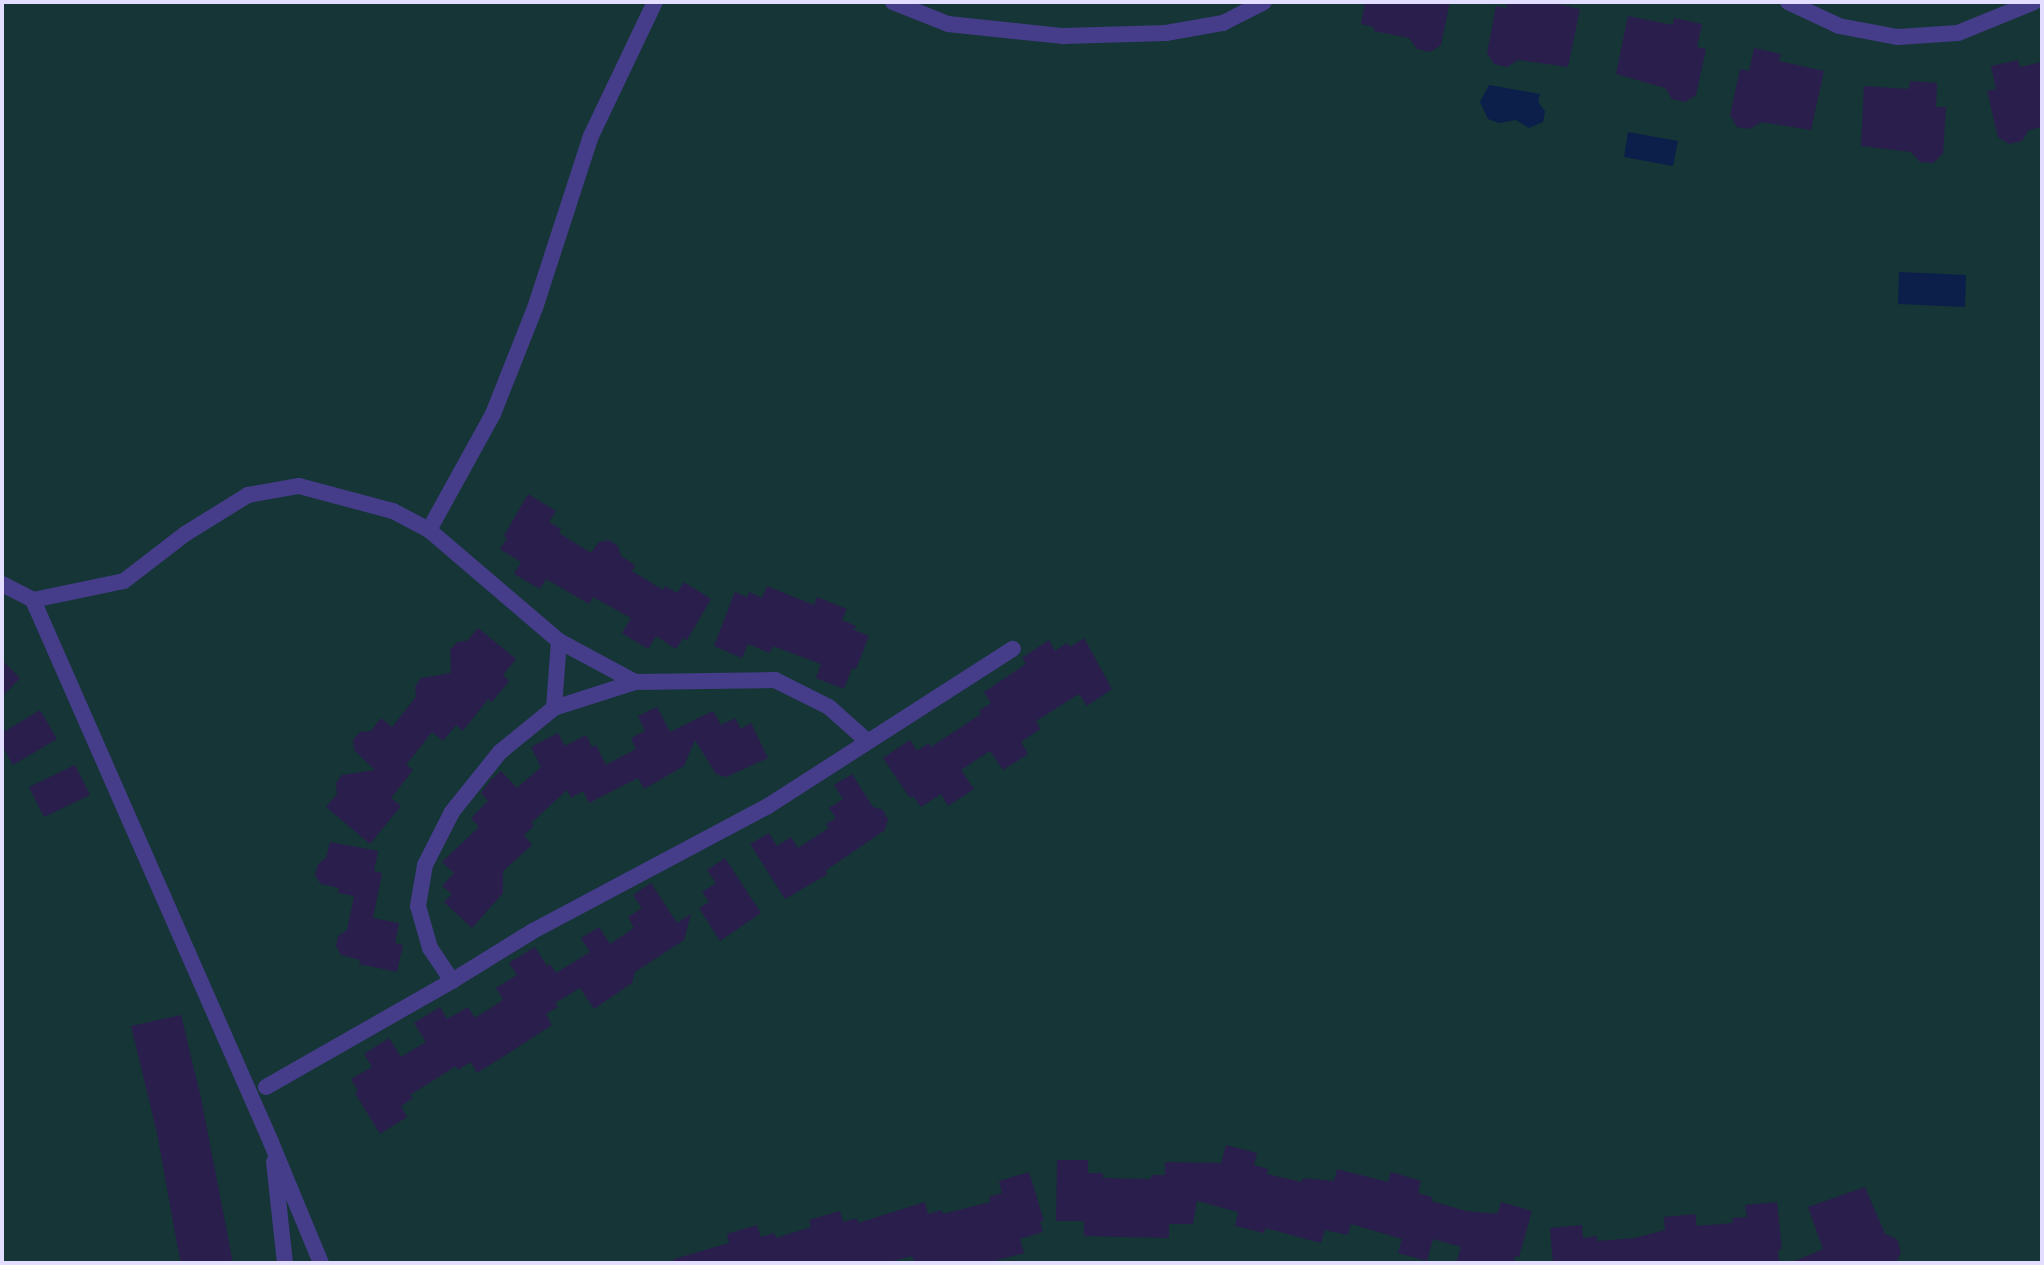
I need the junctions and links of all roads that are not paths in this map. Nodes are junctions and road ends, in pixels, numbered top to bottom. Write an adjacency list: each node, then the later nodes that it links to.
1 (655, 2): 6 (street)
2 (893, 2): 3 (street)
3 (1264, 2)
4 (1788, 2): 5 (street)
5 (2034, 2)
6 (429, 530): 8 (street); 9 (street)
7 (2, 584): 8 (street)
8 (33, 600): 16 (street)
9 (559, 641): 11 (street); 12 (street)
10 (1013, 649): 13 (street)
11 (635, 682): 12 (street); 13 (street)
12 (554, 708): 14 (street)
13 (867, 740): 14 (street)
14 (452, 981): 15 (street)
15 (266, 1087)
16 (271, 1142): 17 (street); 18 (street)
17 (285, 1263)
18 (321, 1263)

